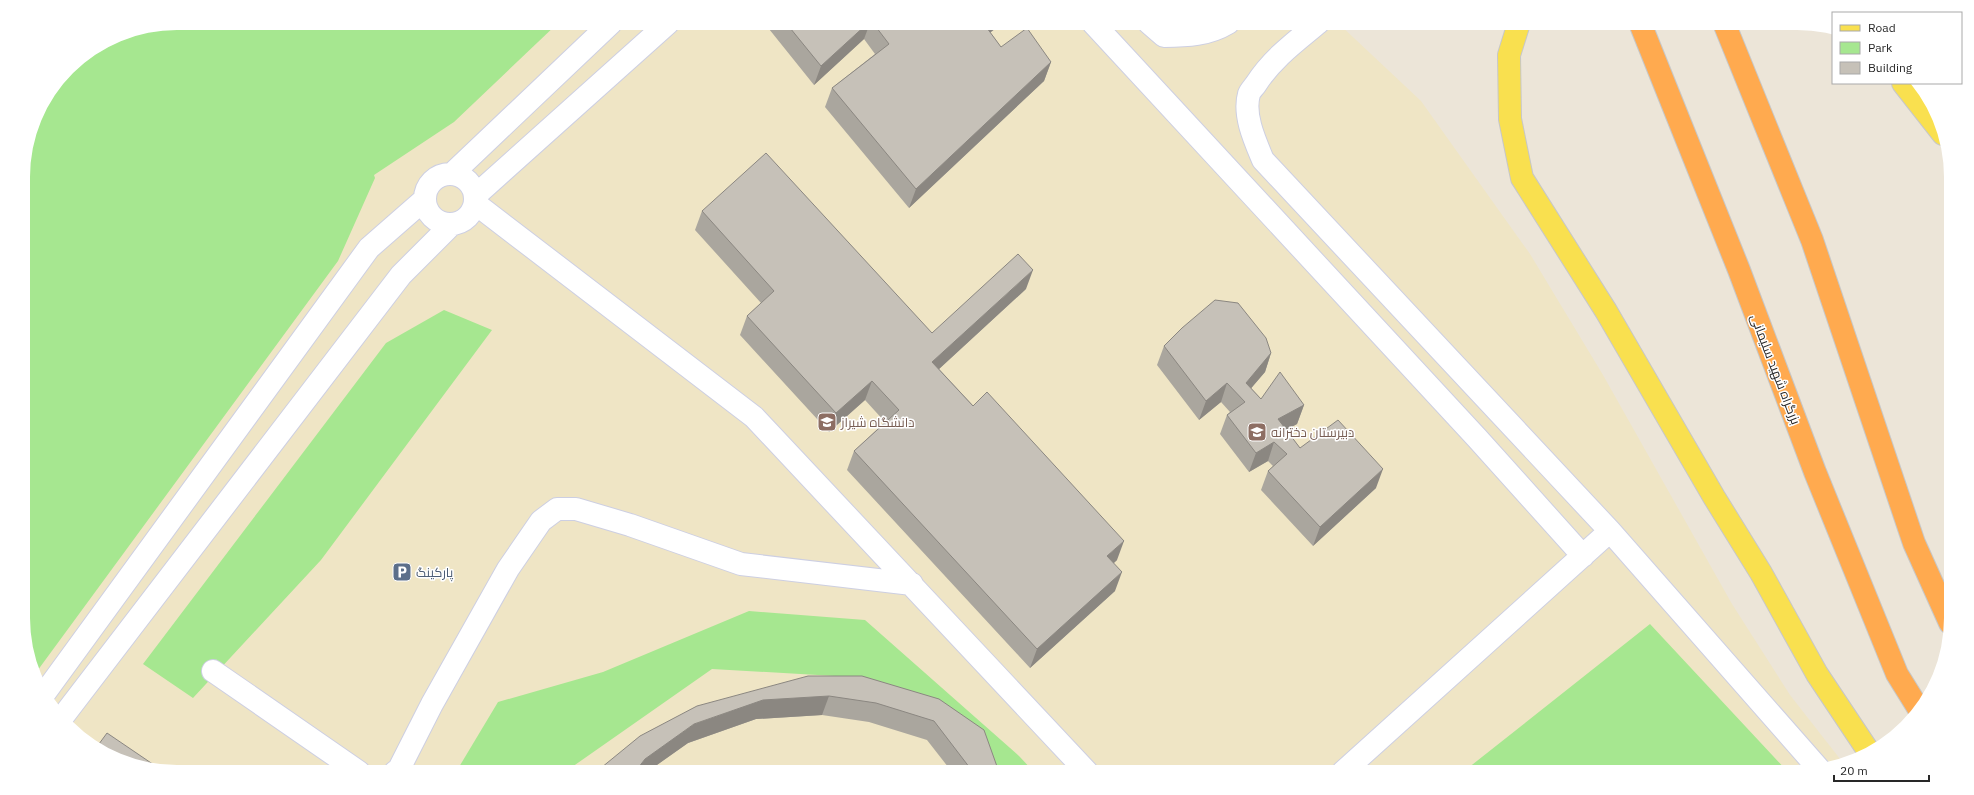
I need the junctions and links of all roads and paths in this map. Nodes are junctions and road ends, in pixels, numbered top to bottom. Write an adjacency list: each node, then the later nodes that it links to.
1 (604, 30): 12 (street)
2 (660, 30): 14 (street)
3 (1099, 30): 17 (street)
4 (1157, 30): 5 (street)
5 (1216, 30)
6 (1309, 30): 16 (street)
7 (1517, 30): 24 (main road)
8 (1643, 30): 22 (highway, بزرگراه شهید سلیمانی)
9 (1727, 30): 19 (highway)
10 (1903, 84): 11 (main road)
11 (1933, 122)
12 (452, 174): 13 (street); 14 (street)
13 (425, 199): 15 (street); 21 (street)
14 (476, 200): 15 (street); 18 (street)
15 (452, 224): 23 (street)
16 (1610, 531): 17 (street); 25 (street)
17 (1583, 556): 29 (street)
18 (912, 584): 27 (street); 28 (street)
19 (1944, 610)
20 (213, 671): 26 (street)
21 (48, 688)
22 (1916, 704)
23 (65, 714)
24 (1866, 748)
25 (1815, 764)
26 (349, 765)
27 (401, 765)
28 (1080, 765)
29 (1351, 765)

